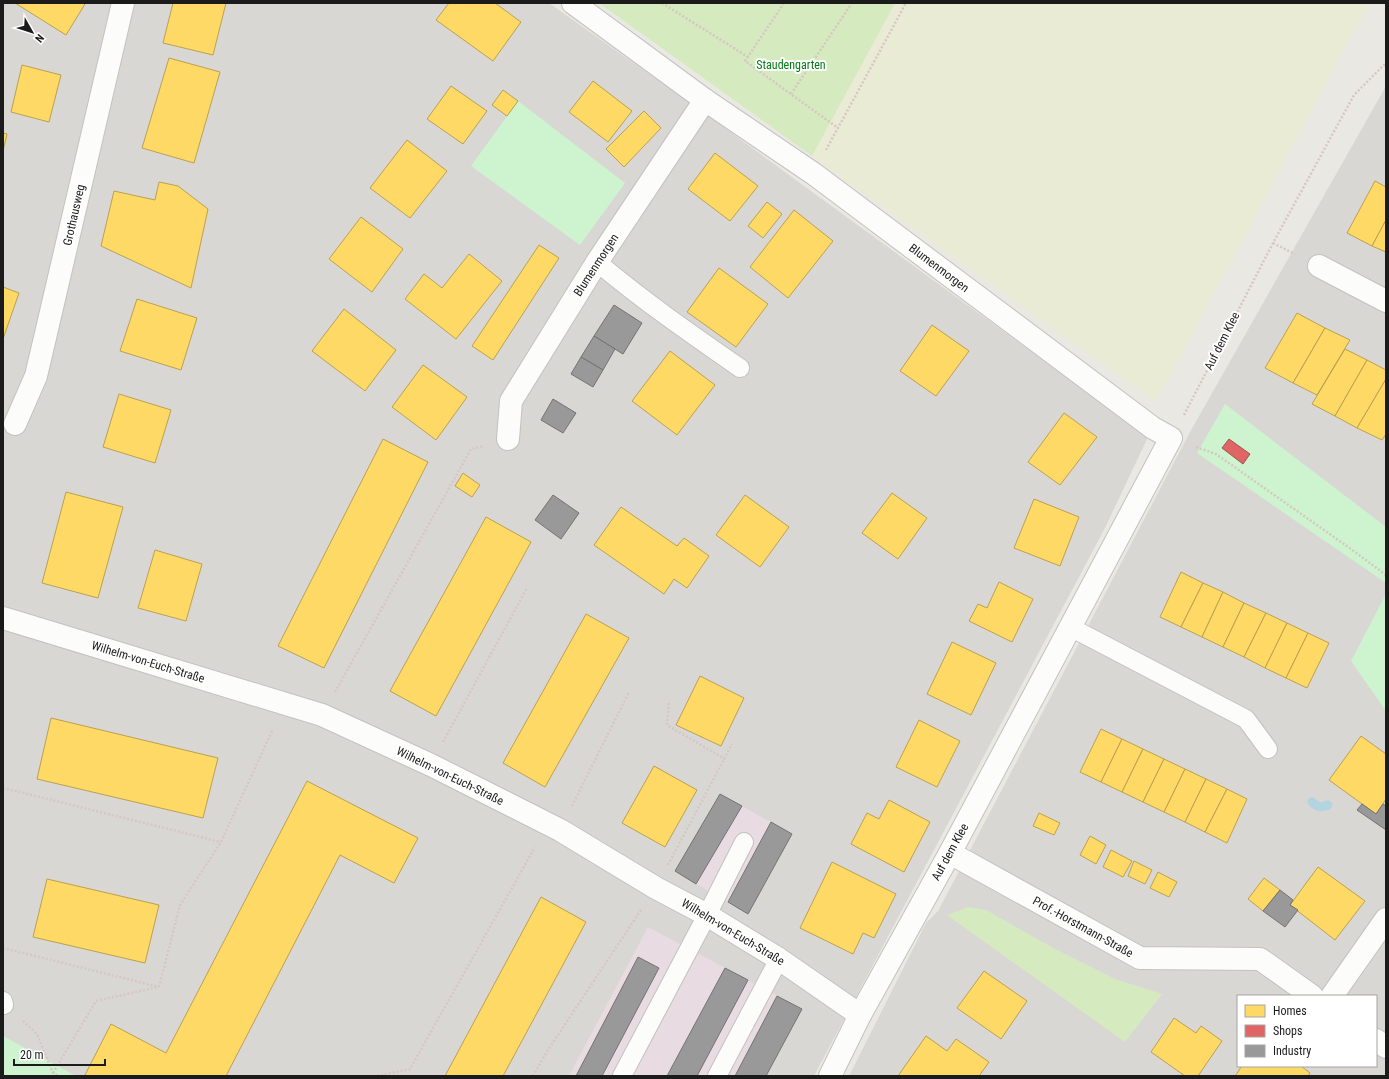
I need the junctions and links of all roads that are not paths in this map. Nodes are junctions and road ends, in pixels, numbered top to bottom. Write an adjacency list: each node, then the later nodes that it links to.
1 (123, 3): 8 (street, Grothausweg)
2 (573, 3): 3 (street, Blumenmorgen)
3 (705, 100): 4 (street, Blumenmorgen); 9 (street, Blumenmorgen)
4 (597, 262): 7 (lane); 10 (street, Blumenmorgen)
5 (1319, 266): 6 (street)
6 (1386, 301)
7 (740, 368)
8 (15, 424)
9 (1162, 433): 12 (street, Auf dem Klee)
10 (508, 439)
11 (3, 618): 16 (street, Wilhelm-von-Euch-Straße)
12 (1070, 628): 13 (lane); 15 (street, Auf dem Klee)
13 (1268, 749)
14 (744, 842): 16 (lane)
15 (950, 853): 19 (street, Prof.-Horstmann-Straße); 21 (street, Auf dem Klee)
16 (707, 915): 18 (street, Wilhelm-von-Euch-Straße); 24 (lane)
17 (1386, 920): 20 (street)
18 (779, 959): 21 (street, Wilhelm-von-Euch-Straße); 25 (lane)
19 (1311, 995)
20 (1333, 995)
21 (860, 1016): 26 (street, Auf dem Klee)
22 (1377, 1041): 23 (street)
23 (1386, 1047)
24 (622, 1076)
25 (717, 1076)
26 (830, 1076)

